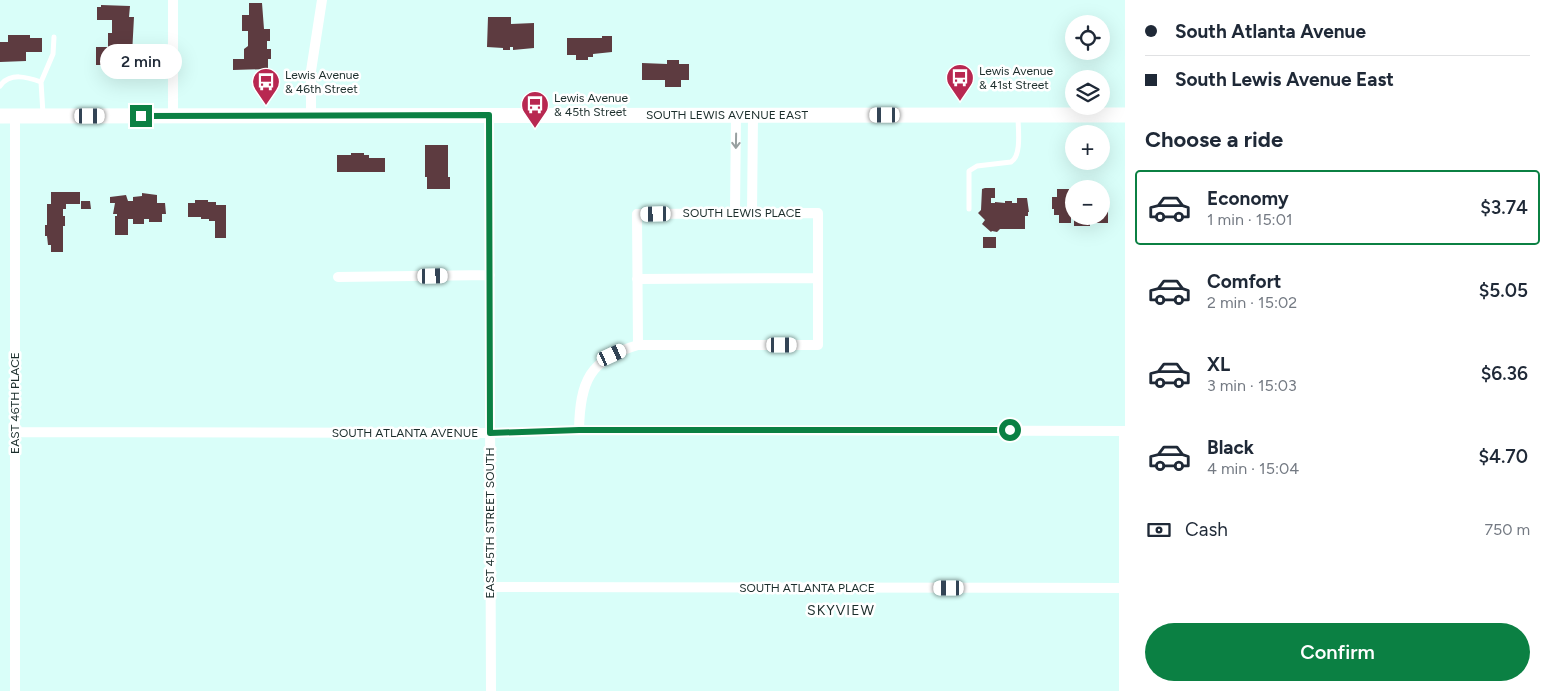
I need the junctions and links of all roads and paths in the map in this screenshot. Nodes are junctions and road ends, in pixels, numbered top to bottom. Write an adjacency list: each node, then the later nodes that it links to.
1 (173, 0): 12 (street)
2 (322, 0): 7 (street)
3 (54, 37): 4 (lane)
4 (41, 82): 5 (lane); 11 (lane)
5 (0, 86)
6 (1125, 114): 9 (main road, SOUTH LEWIS AVENUE EAST)
7 (310, 115): 8 (main road, SOUTH LEWIS AVENUE EAST); 12 (main road, SOUTH LEWIS AVENUE EAST)
8 (489, 115): 13 (main road, SOUTH LEWIS AVENUE EAST); 20 (street, EAST 45TH STREET SOUTH)
9 (1018, 115): 14 (main road, SOUTH LEWIS AVENUE EAST); 17 (lane)
10 (7, 116): 11 (main road, SOUTH LEWIS AVENUE EAST); 27 (street, EAST 46TH PLACE)
11 (43, 116): 12 (main road, SOUTH LEWIS AVENUE EAST)
12 (173, 116)
13 (736, 116): 14 (main road, SOUTH LEWIS AVENUE EAST); 15 (street, one-way to 15)
14 (753, 116): 16 (street)
15 (736, 167): 16 (lane); 18 (street)
16 (753, 167): 19 (street)
17 (969, 209)
18 (735, 213): 19 (street, SOUTH LEWIS PLACE); 23 (street, SOUTH LEWIS PLACE)
19 (752, 213): 22 (street, SOUTH LEWIS PLACE)
20 (490, 275): 21 (street); 28 (street, EAST 45TH STREET SOUTH)
21 (338, 278)
22 (818, 278): 23 (street); 24 (street)
23 (637, 279): 24 (street)
24 (638, 345): 25 (street)
25 (579, 430): 26 (street, SOUTH ATLANTA AVENUE); 28 (street, SOUTH ATLANTA AVENUE)
26 (1124, 431): 29 (street)
27 (15, 432): 28 (street, SOUTH ATLANTA AVENUE); 32 (street, EAST 46TH PLACE)
28 (490, 433): 30 (street, EAST 45TH STREET SOUTH)
29 (1124, 466): 31 (street)
30 (490, 587): 31 (street, SOUTH ATLANTA PLACE); 33 (street, EAST 45TH STREET SOUTH)
31 (1124, 588): 34 (street)
32 (15, 691)
33 (490, 691)
34 (1124, 691)

